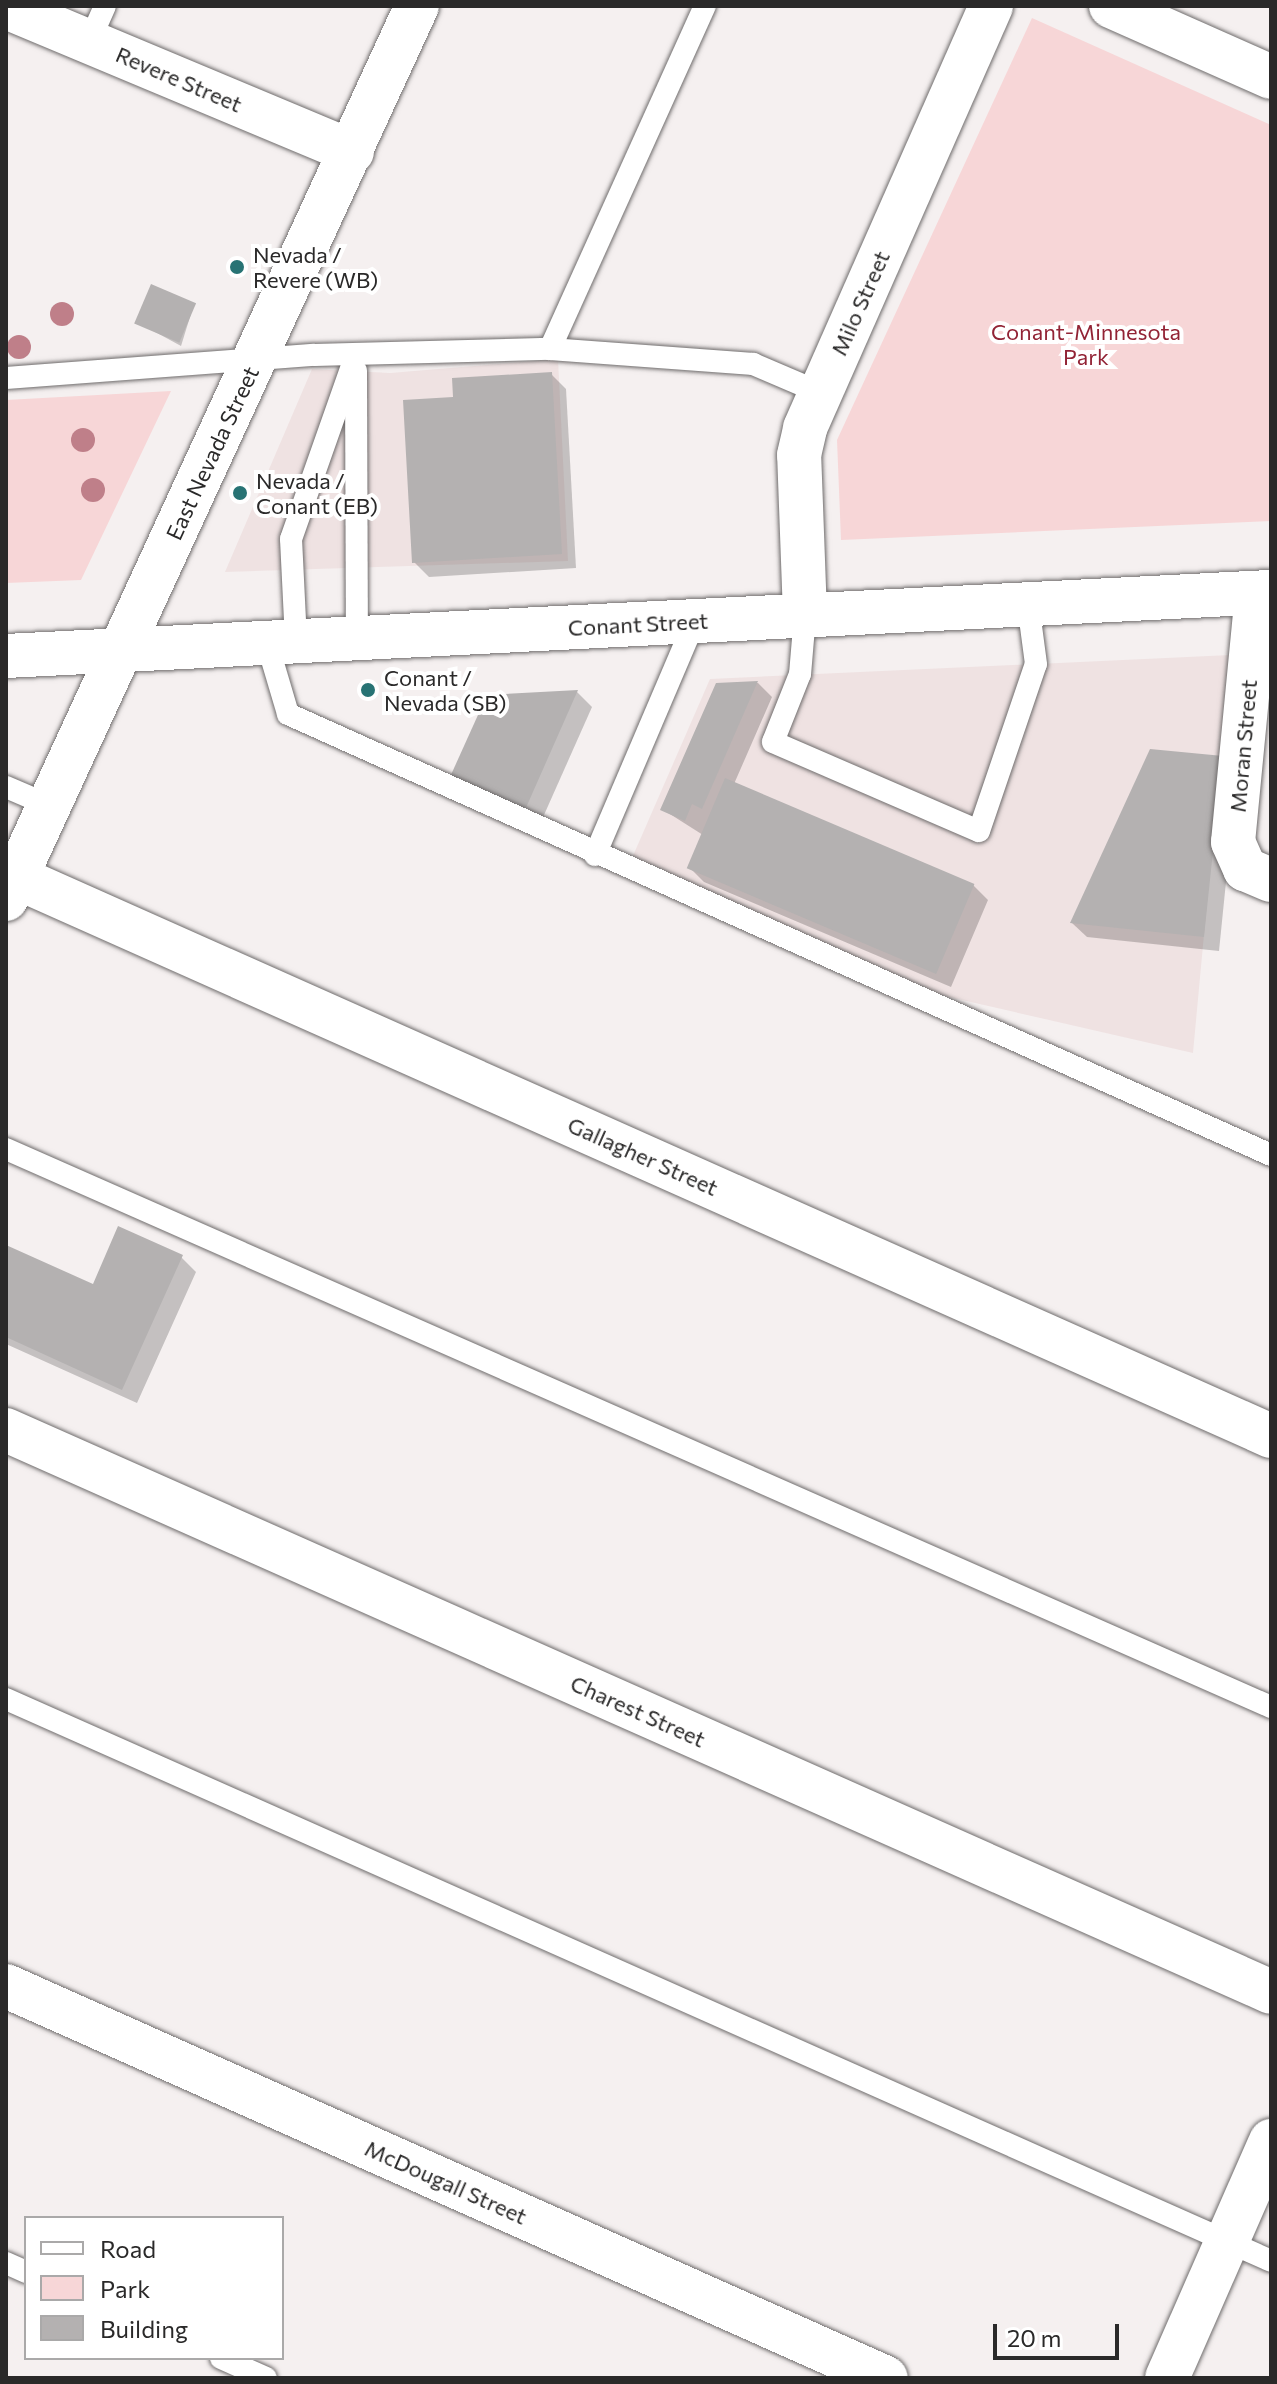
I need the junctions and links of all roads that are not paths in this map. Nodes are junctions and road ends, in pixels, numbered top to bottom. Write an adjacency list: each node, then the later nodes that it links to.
1 (417, 6): 8 (street, East Nevada Street)
2 (705, 6): 9 (lane)
3 (991, 6): 13 (street, Milo Street)
4 (1111, 6): 7 (street)
5 (6, 7): 6 (street, Revere Street)
6 (97, 24): 8 (street, Revere Street)
7 (1271, 77)
8 (352, 152): 11 (street, East Nevada Street)
9 (550, 349): 10 (lane); 13 (lane)
10 (356, 354): 11 (lane); 18 (lane); 19 (lane)
11 (253, 365): 12 (lane); 20 (street, East Nevada Street)
12 (6, 378)
13 (821, 393): 16 (street, Milo Street)
14 (1264, 592): 15 (street, Conant Street); 25 (street, Moran Street)
15 (1028, 604): 16 (street, Conant Street); 16 (lane)
16 (805, 615): 17 (street, Conant Street)
17 (695, 621): 18 (street, Conant Street); 24 (lane)
18 (357, 638): 19 (street, Conant Street)
19 (282, 642): 20 (street, Conant Street); 24 (lane)
20 (120, 650): 21 (street, Conant Street); 23 (street, East Nevada Street)
21 (6, 656)
22 (6, 787): 23 (lane)
23 (48, 805): 26 (street, East Nevada Street)
24 (595, 855): 28 (lane)
25 (1262, 872)
26 (11, 888): 30 (street, Gallagher Street)
27 (6, 1149): 32 (lane)
28 (1271, 1155)
29 (6, 1430): 34 (street, Charest Street)
30 (1271, 1436)
31 (6, 1699): 36 (lane)
32 (1271, 1707)
33 (6, 1986): 40 (street, McDougall Street)
34 (1271, 1992)
35 (1271, 2141): 36 (street)
36 (1226, 2240): 37 (lane); 41 (street)
37 (1271, 2261)
38 (226, 2360): 39 (lane)
39 (266, 2378)
40 (886, 2378)
41 (1167, 2378)

